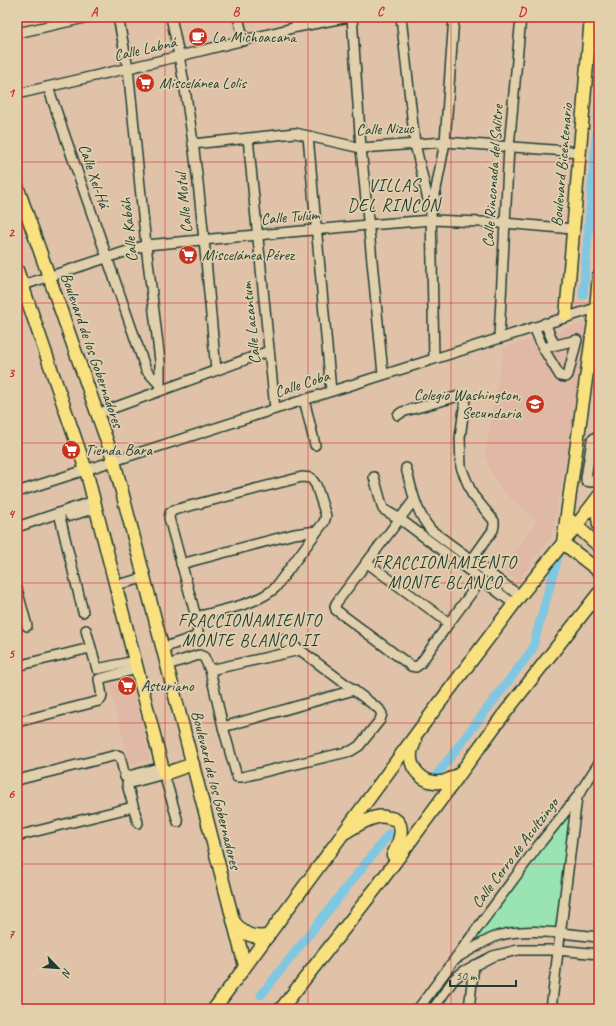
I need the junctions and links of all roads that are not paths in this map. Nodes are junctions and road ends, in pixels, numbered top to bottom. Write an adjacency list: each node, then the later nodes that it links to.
1 (89, 17): 12 (street)
2 (118, 17): 15 (street, Calle Kabáh)
3 (171, 17): 14 (street, Calle Motul)
4 (238, 17): 13 (street)
5 (295, 17): 11 (street)
6 (351, 17): 11 (street, Calle Labná); 24 (street)
7 (401, 17): 22 (street)
8 (454, 17): 20 (street)
9 (521, 17): 23 (street, Calle Rinconada del Salitre)
10 (591, 17): 25 (main road, Boulevard Bicentenario)
11 (297, 27): 13 (street, Calle Labná)
12 (17, 33)
13 (244, 41): 14 (street, Calle Labná)
14 (180, 56): 15 (street, Calle Labná); 21 (street, Calle Motul)
15 (128, 68): 16 (street, Calle Labná); 34 (street, Calle Kabáh)
16 (48, 86): 17 (street, Calle Labná); 35 (street, Calle Xel-Há)
17 (17, 94)
18 (308, 136): 19 (street, Calle Nizuc); 24 (street, Calle Nizuc); 30 (street)
19 (248, 138): 21 (street, Calle Nizuc); 32 (street, Calle Lacantum)
20 (445, 142): 22 (street, Calle Nizuc); 23 (street, Calle Nizuc); 27 (street)
21 (193, 144): 33 (street, Calle Motul)
22 (415, 144): 24 (street, Calle Nizuc); 27 (street)
23 (509, 147): 25 (street, Calle Nizuc); 28 (street, Calle Rinconada del Salitre)
24 (361, 148): 29 (street)
25 (580, 152): 31 (main road, Boulevard Bicentenario)
26 (17, 186): 37 (main road, Boulevard de los Gobernadores)
27 (432, 217): 28 (street, Calle Tulúm); 29 (street, Calle Tulúm); 48 (street)
28 (504, 223): 31 (street, Calle Tulúm); 44 (street, Calle Rinconada del Salitre)
29 (368, 225): 30 (street, Calle Tulúm); 50 (street)
30 (317, 229): 32 (street, Calle Tulúm); 52 (street)
31 (573, 229): 41 (main road, Boulevard Bicentenario)
32 (257, 235): 33 (street, Calle Tulúm); 47 (street, Calle Lacantum)
33 (204, 240): 34 (street, Calle Tulúm); 49 (street, Calle Motul)
34 (146, 245): 35 (street, Calle Tulúm); 51 (street, Calle Kabáh)
35 (106, 258): 37 (street, Calle Tulúm); 51 (street, Calle Xel-Há)
36 (17, 270): 39 (main road)
37 (49, 276): 39 (street, Calle Tulúm); 55 (main road, Boulevard de los Gobernadores)
38 (599, 276): 40 (main road)
39 (20, 286): 61 (main road)
40 (598, 307): 41 (street, Calle Coba); 71 (main road)
41 (566, 316): 42 (street, Calle Coba)
42 (545, 323): 43 (street, Calle Coba); 45 (street)
43 (534, 326): 44 (street, Calle Coba); 46 (street)
44 (499, 338): 48 (street, Calle Coba)
45 (554, 344): 46 (street); 46 (street)
46 (543, 348)
47 (269, 351): 49 (street); 54 (street, Calle Lacantum)
48 (434, 358): 50 (street, Calle Coba)
49 (216, 370): 51 (street)
50 (383, 374): 52 (street, Calle Coba)
51 (160, 387): 55 (street)
52 (331, 391): 53 (street, Calle Coba)
53 (304, 399): 54 (street, Calle Coba); 58 (street)
54 (274, 408): 59 (street, Calle Coba)
55 (97, 414): 59 (main road, Boulevard de los Gobernadores)
56 (398, 415): 77 (street)
57 (599, 437): 62 (street)
58 (315, 445)
59 (114, 461): 61 (street, Calle Coba); 82 (main road, Boulevard de los Gobernadores)
60 (406, 468): 66 (street)
61 (86, 470): 64 (street, Calle Coba); 67 (main road)
62 (599, 473)
63 (374, 477): 70 (street)
64 (17, 492)
65 (599, 496): 71 (main road)
66 (414, 500): 70 (street); 77 (street)
67 (95, 505): 69 (street); 84 (main road)
68 (599, 506): 72 (main road)
69 (60, 516): 73 (street); 89 (street)
70 (400, 519): 78 (street); 80 (street)
71 (571, 522): 75 (main road); 76 (main road)
72 (599, 525)
73 (17, 527)
74 (317, 530): 79 (street); 79 (street); 90 (street)
75 (563, 543): 81 (main road); 87 (main road)
76 (599, 546)
77 (471, 559): 80 (street); 87 (street)
78 (366, 562): 91 (street); 91 (street)
79 (182, 564): 90 (street)
80 (466, 568): 83 (street)
81 (599, 571)
82 (144, 578): 84 (street); 96 (main road, Boulevard de los Gobernadores)
83 (482, 580): 87 (street); 91 (street)
84 (116, 585): 98 (main road)
85 (17, 589): 88 (street)
86 (599, 593): 109 (main road)
87 (517, 600): 105 (main road)
88 (20, 610): 92 (street)
89 (82, 612)
90 (196, 617): 96 (street)
91 (449, 623)
92 (27, 626)
93 (86, 630): 95 (street)
94 (282, 639): 97 (street)
95 (90, 648): 98 (street); 100 (street)
96 (162, 648): 99 (main road, Boulevard de los Gobernadores)
97 (300, 650): 101 (street); 102 (street)
98 (136, 665): 103 (street); 108 (main road)
99 (167, 665): 101 (street); 107 (main road, Boulevard de los Gobernadores)
100 (17, 666)
101 (210, 670): 104 (street)
102 (354, 690): 104 (street); 104 (street)
103 (17, 722)
104 (223, 727)
105 (420, 729): 109 (main road); 116 (main road)
106 (599, 763): 112 (street, Calle Cerro de Acultzingo)
107 (193, 764): 108 (main road); 119 (main road, Boulevard de los Gobernadores)
108 (163, 770): 111 (street); 114 (street)
109 (460, 774): 118 (main road)
110 (17, 780): 111 (street)
111 (126, 781): 113 (street)
112 (577, 797): 120 (street); 125 (street, Calle Cerro de Acultzingo)
113 (133, 807): 115 (street); 117 (street)
114 (178, 822)
115 (138, 823)
116 (342, 834): 118 (main road); 121 (main road)
117 (17, 836)
118 (376, 888): 129 (main road)
119 (233, 922): 121 (main road); 127 (main road, Boulevard de los Gobernadores)
120 (560, 934): 122 (street); 123 (street); 125 (street)
121 (268, 936): 127 (main road)
122 (599, 937)
123 (558, 950): 124 (street); 126 (street); 133 (street)
124 (599, 954)
125 (454, 960): 130 (street, Calle Cerro de Acultzingo)
126 (474, 965): 131 (street); 132 (street)
127 (245, 966): 128 (main road)
128 (214, 1009)
129 (281, 1009)
130 (418, 1009)
131 (433, 1009)
132 (469, 1009)
133 (551, 1009)

